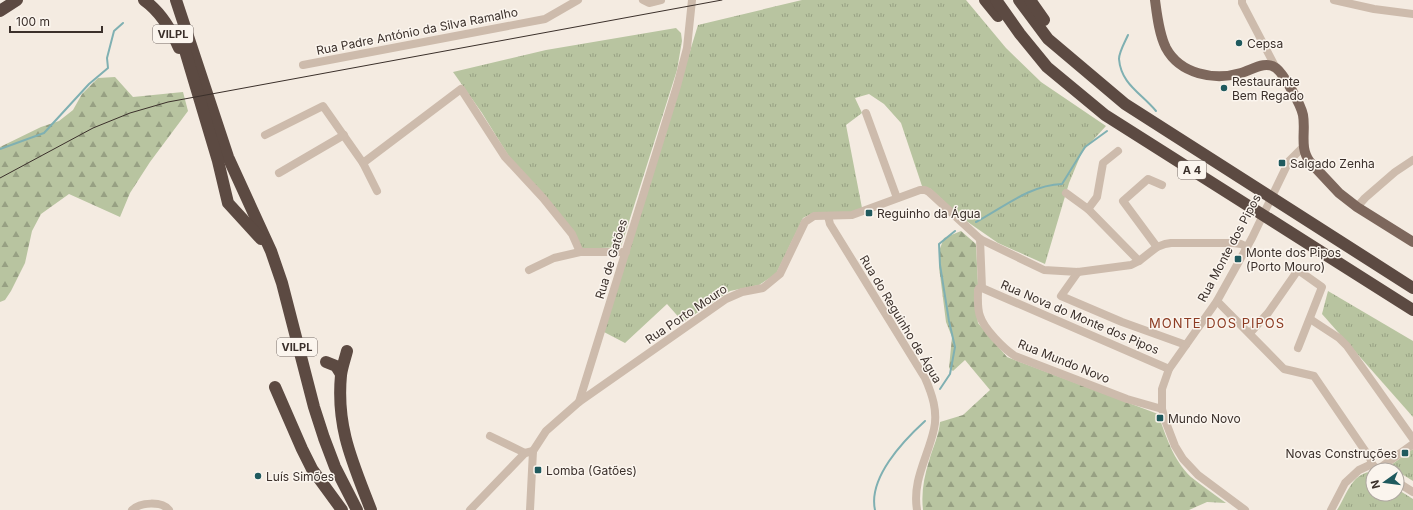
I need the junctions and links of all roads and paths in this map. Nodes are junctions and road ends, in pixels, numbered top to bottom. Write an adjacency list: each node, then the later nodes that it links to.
1 (144, 0): 24 (highway, VILPL)
2 (170, 0): 24 (highway, VILPL)
3 (176, 0): 19 (highway, VILPL)
4 (186, 0): 19 (highway, VILPL)
5 (578, 0): 21 (street, Rua Padre António da Silva Ramalho)
6 (643, 0): 7 (street)
7 (661, 0)
8 (692, 0): 49 (street, Rua de Gatões)
9 (985, 0): 22 (highway)
10 (996, 0): 22 (highway, A 4)
11 (1019, 0): 20 (highway, A 4)
12 (1030, 0): 20 (highway)
13 (1155, 0): 23 (main road)
14 (1242, 0): 23 (street)
15 (1334, 0): 18 (street)
16 (16, 1): 17 (highway)
17 (0, 11)
18 (1413, 14)
19 (193, 49): 24 (highway, VILPL)
20 (1070, 56): 54 (highway, A 4)
21 (303, 65)
22 (1047, 67): 56 (highway, A 4)
23 (1276, 68): 29 (main road)
24 (196, 78): 26 (highway, VILPL)
25 (866, 113): 38 (street)
26 (214, 131): 37 (highway, VILPL); 39 (highway, VILPL)
27 (344, 135): 28 (street); 32 (street); 33 (street)
28 (265, 136)
29 (1303, 147): 40 (main road); 47 (street, Rua Monte dos Pipos)
30 (1118, 151): 41 (street)
31 (1413, 160): 40 (street)
32 (363, 163): 35 (street); 48 (street)
33 (279, 173)
34 (1162, 185): 46 (street)
35 (377, 191)
36 (1066, 193): 41 (street)
37 (245, 194): 39 (highway); 75 (highway, VILPL)
38 (897, 198): 42 (street, Rua Porto Mouro); 44 (street, Rua Porto Mouro)
39 (228, 203): 75 (highway, VILPL)
40 (1359, 205): 43 (main road); 45 (main road)
41 (1088, 210): 50 (street)
42 (828, 216): 66 (street, Rua Porto Mouro); 82 (street, Rua do Reguinho de Água)
43 (1413, 236)
44 (980, 239): 52 (street, Rua Porto Mouro); 53 (street, Rua Mundo Novo)
45 (1413, 242)
46 (1157, 247): 47 (street, Rua Porto Mouro); 50 (street, Rua Porto Mouro)
47 (1247, 247): 55 (street, Rua Monte dos Pipos)
48 (580, 252): 49 (street); 51 (street)
49 (626, 252): 66 (street, Rua de Gatões)
50 (1139, 261): 52 (street, Rua Porto Mouro)
51 (528, 270)
52 (1078, 272): 59 (street)
53 (982, 288): 63 (street, Rua Nova do Monte dos Pipos); 67 (street, Rua Mundo Novo)
54 (1413, 288)
55 (1217, 300): 58 (street); 59 (street, Rua Monte dos Pipos)
56 (1413, 310)
57 (1310, 319): 58 (street); 60 (street); 69 (street)
58 (1250, 333): 72 (street)
59 (1186, 345): 63 (street, Rua Monte dos Pipos)
60 (1298, 348)
61 (347, 351): 64 (highway)
62 (326, 362): 64 (highway)
63 (1169, 369): 67 (street, Rua Monte dos Pipos)
64 (341, 374): 79 (highway)
65 (275, 387): 78 (highway)
66 (579, 402): 71 (street)
67 (1162, 409): 83 (street, Rua Monte dos Pipos)
68 (490, 436): 71 (street)
69 (1413, 439)
70 (1413, 444): 73 (street)
71 (529, 452): 80 (street); 81 (street)
72 (1372, 462)
73 (1385, 462)
74 (1365, 469): 84 (street)
75 (354, 505)
76 (132, 510): 77 (street)
77 (169, 510)
78 (342, 510)
79 (371, 510)
80 (470, 510)
81 (530, 510)
82 (918, 510)
83 (1245, 510)
84 (1331, 510)

